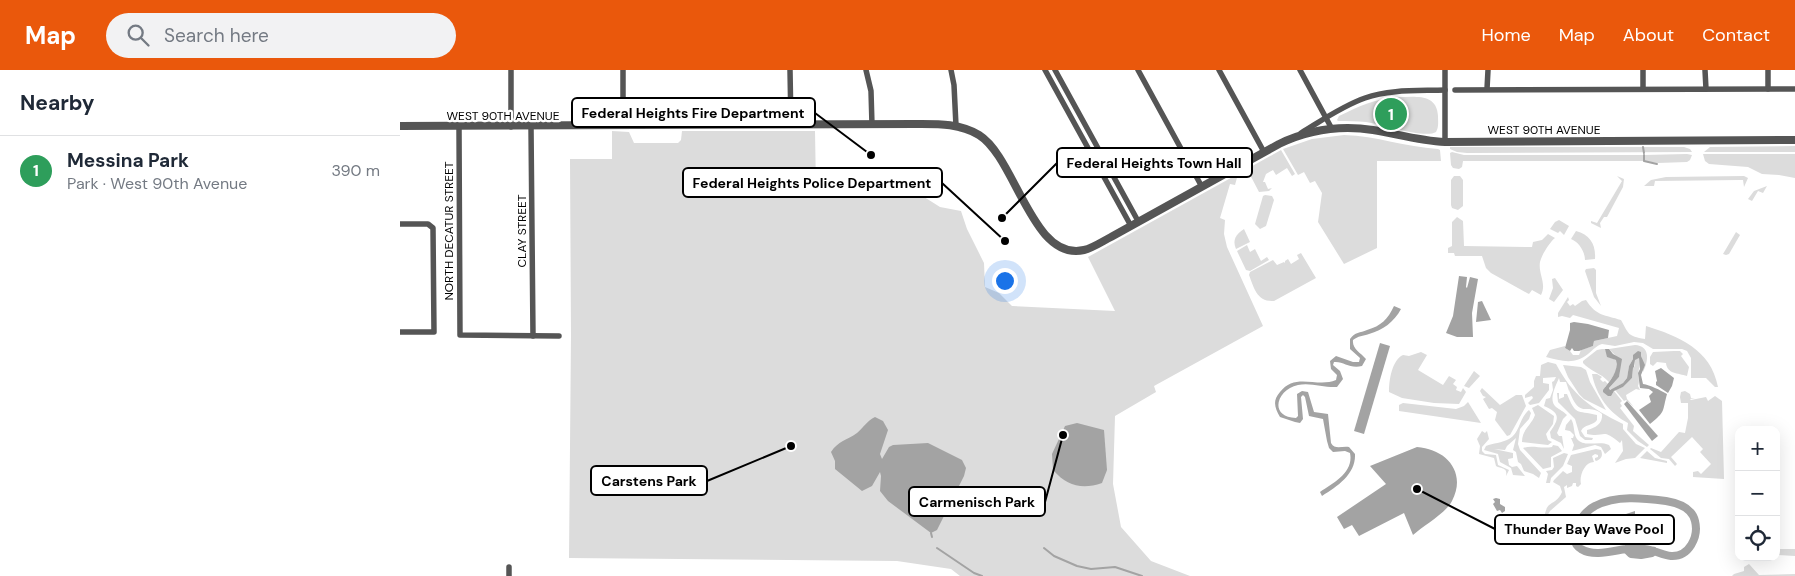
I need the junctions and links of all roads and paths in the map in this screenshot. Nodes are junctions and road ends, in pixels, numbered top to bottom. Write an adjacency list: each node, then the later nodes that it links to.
1 (511, 70): 32 (street)
2 (623, 70): 29 (street)
3 (790, 70): 26 (street)
4 (866, 70): 27 (street)
5 (951, 70): 30 (street)
6 (1045, 70): 24 (street)
7 (1055, 70): 23 (street)
8 (1138, 70): 39 (street)
9 (1220, 70): 38 (street)
10 (1300, 70): 25 (street)
11 (1445, 70): 21 (street)
12 (1488, 70): 16 (street)
13 (1643, 70): 17 (street)
14 (1706, 70): 18 (street)
15 (1768, 70): 19 (street)
16 (1488, 89): 17 (street); 22 (street)
17 (1643, 89): 18 (street)
18 (1706, 89): 19 (street)
19 (1768, 89): 20 (street)
20 (1795, 89)
21 (1445, 90): 25 (street, WEST 90TH AVENUE); 37 (street)
22 (1454, 90)
23 (1073, 102): 24 (street); 40 (street)
24 (1065, 106): 42 (street)
25 (1327, 118): 34 (street); 35 (street, WEST 90TH AVENUE)
26 (791, 125): 27 (street, WEST 90TH AVENUE); 29 (street, WEST 90TH AVENUE)
27 (872, 125): 30 (street, WEST 90TH AVENUE)
28 (400, 126): 31 (street, WEST 90TH AVENUE)
29 (623, 126): 33 (street, WEST 90TH AVENUE)
30 (956, 126): 42 (street, WEST 90TH AVENUE)
31 (459, 127): 32 (street, WEST 90TH AVENUE); 44 (street, NORTH DECATUR STREET)
32 (511, 127): 33 (street, WEST 90TH AVENUE)
33 (531, 127): 44 (street, CLAY STREET)
34 (1332, 129): 35 (street, WEST 90TH AVENUE); 37 (street, WEST 90TH AVENUE)
35 (1294, 136): 38 (street, WEST 90TH AVENUE)
36 (1795, 140): 37 (street, WEST 90TH AVENUE)
37 (1445, 142)
38 (1264, 152): 39 (street, WEST 90TH AVENUE)
39 (1202, 187): 40 (street, WEST 90TH AVENUE)
40 (1138, 222): 42 (street, WEST 90TH AVENUE)
41 (400, 224): 43 (street)
42 (1131, 226)
43 (400, 332)
44 (533, 336): 45 (street)
45 (559, 336)
46 (509, 567): 47 (street)
47 (509, 576)

